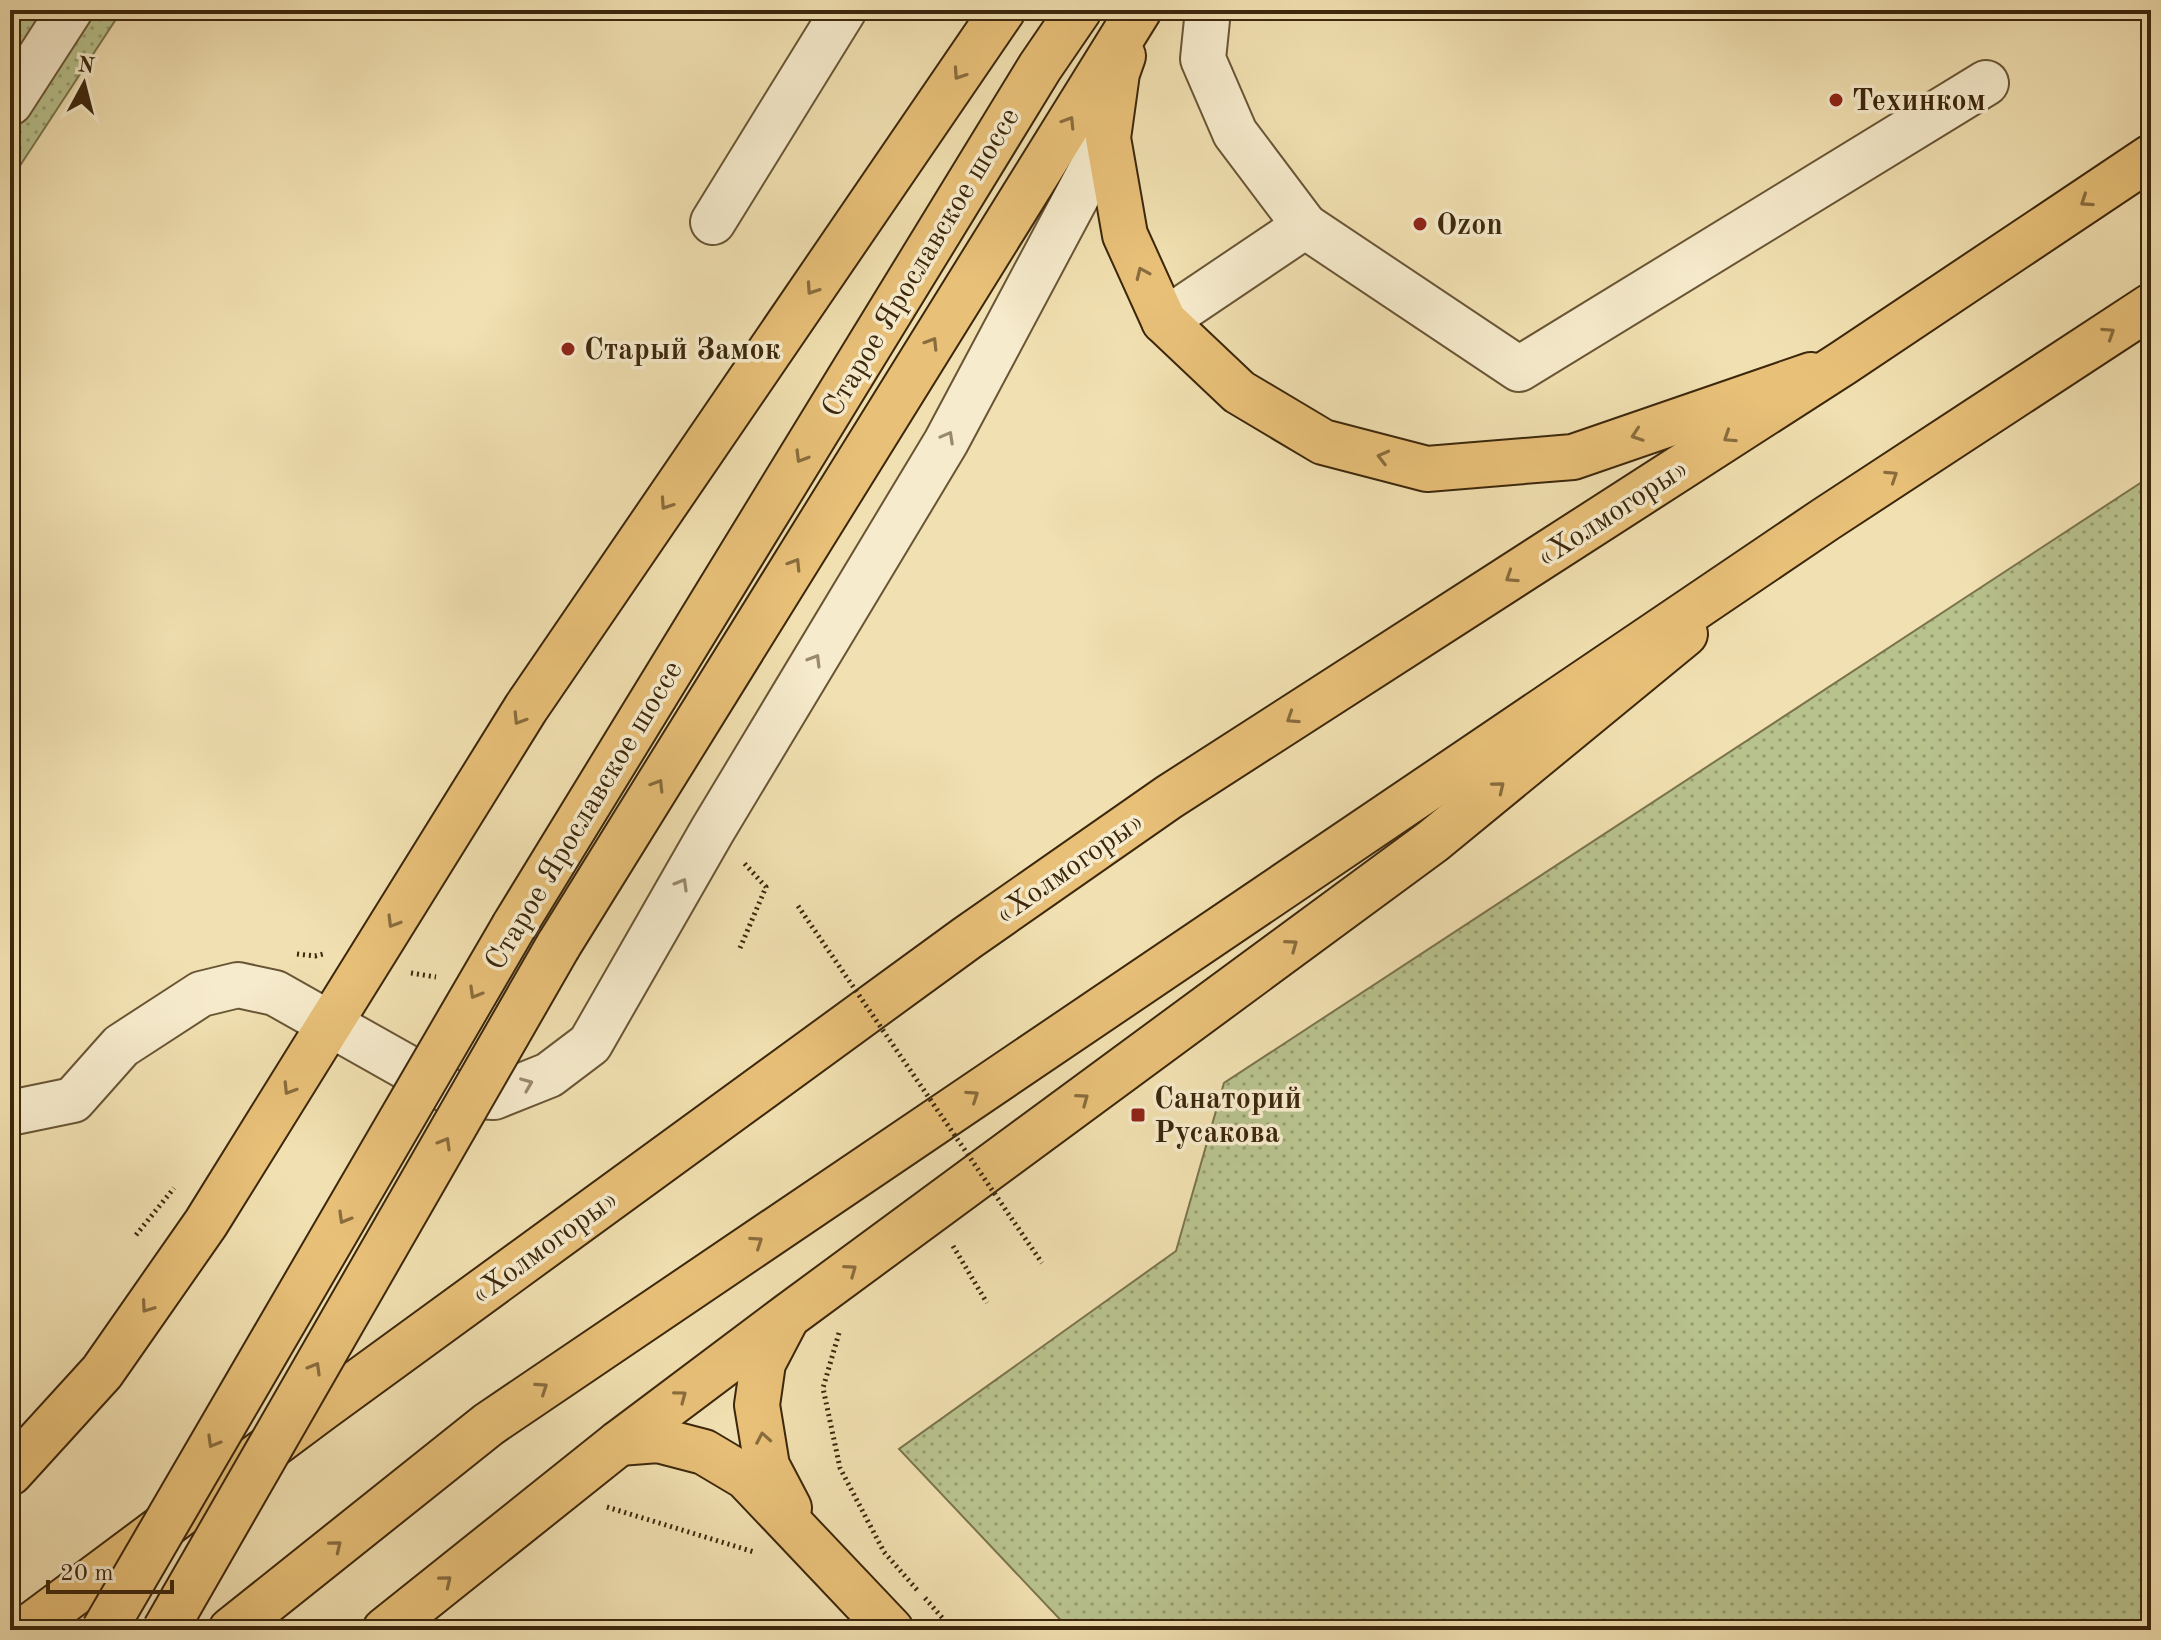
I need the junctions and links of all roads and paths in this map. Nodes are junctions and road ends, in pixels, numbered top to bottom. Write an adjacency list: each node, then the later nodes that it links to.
1 (70, 10): 8 (street)
2 (844, 10): 11 (street)
3 (1003, 10): 18 (main road, one-way to 18)
4 (1079, 10): 31 (main road, Старое Ярославское шоссе, one-way to 31, bridge)
5 (1140, 10): 9 (main road); 32 (main road, Старое Ярославское шоссе, one-way to 5, bridge)
6 (1208, 10): 12 (street)
7 (1986, 83): 12 (street)
8 (10, 103)
9 (1108, 138): 14 (main road, one-way to 9); 18 (street, one-way to 9)
10 (2151, 157): 15 (main road, «Холмогоры», one-way to 15)
11 (713, 222)
12 (1305, 226): 14 (street)
13 (2151, 306): 16 (main road, one-way to 13)
14 (1164, 321): 15 (main road, one-way to 14)
15 (1843, 363): 30 (main road, «Холмогоры», one-way to 30)
16 (1826, 519): 23 (main road, one-way to 16); 33 (main road, one-way to 16)
17 (798, 906): 21 (path, bridge)
18 (331, 1023): 19 (street); 26 (main road, one-way to 26)
19 (10, 1113)
20 (950, 1241): 22 (path)
21 (1042, 1263)
22 (987, 1303)
23 (788, 1316): 25 (main road, one-way to 23); 28 (main road, one-way to 23)
24 (849, 1325): 36 (path)
25 (619, 1443): 28 (main road); 34 (main road, one-way to 25)
26 (10, 1473)
27 (596, 1504): 29 (path)
28 (803, 1535): 35 (main road)
29 (763, 1562)
30 (25, 1630)
31 (104, 1630)
32 (165, 1630)
33 (231, 1630)
34 (385, 1630)
35 (891, 1630)
36 (953, 1630)

